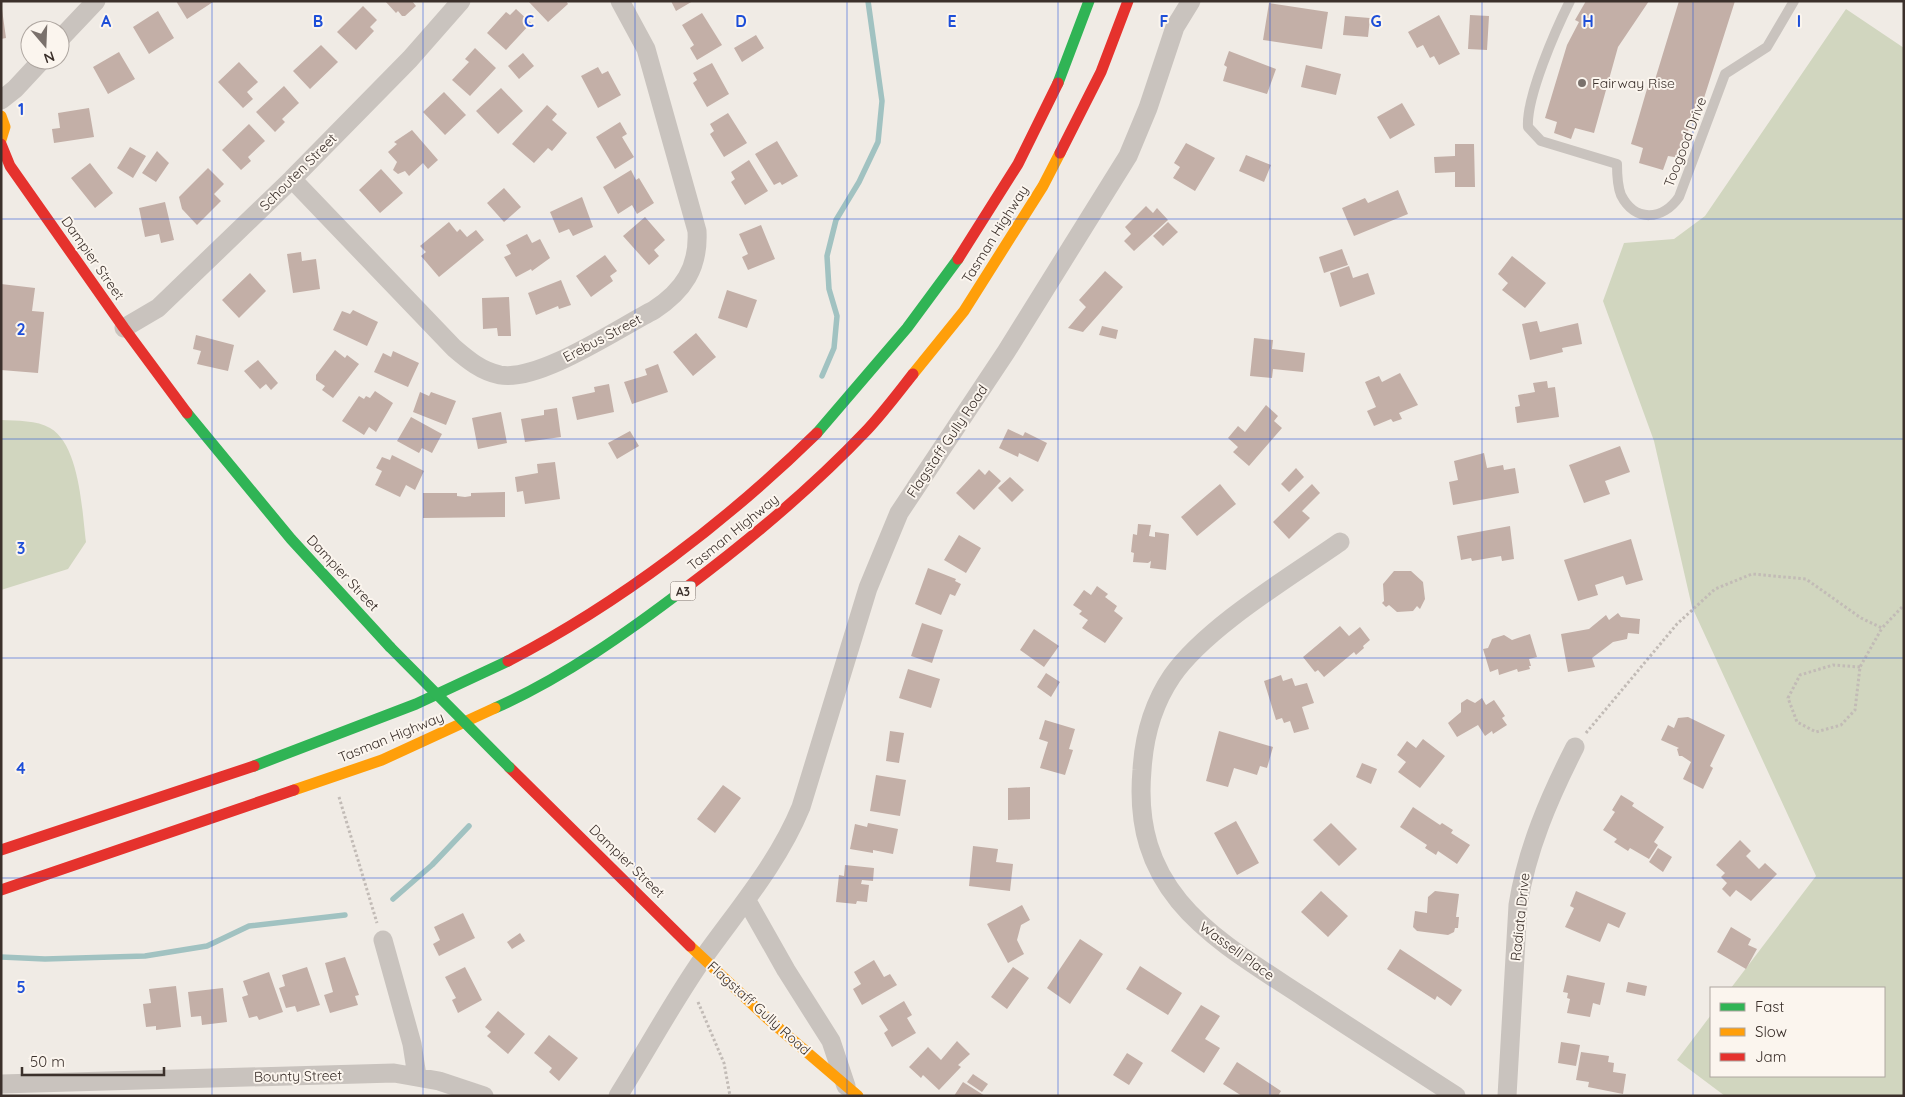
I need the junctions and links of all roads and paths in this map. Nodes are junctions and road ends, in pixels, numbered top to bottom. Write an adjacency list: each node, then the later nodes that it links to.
1 (96, 1): 9 (street)
2 (461, 1): 15 (street, Schouten Street)
3 (620, 1): 15 (street, Erebus Street)
4 (1089, 1): 23 (main road, Tasman Highway / A3)
5 (1128, 1): 22 (main road, Tasman Highway / A3)
6 (1191, 1): 25 (street, Flagstaff Gully Road)
7 (1570, 1): 8 (lane, Toogood Drive)
8 (1794, 1)
9 (70, 28)
10 (34, 70): 11 (street)
11 (5, 106): 12 (main road)
12 (1, 140)
13 (1, 144): 14 (main road, Dampier Street)
14 (6, 163): 16 (main road, Dampier Street)
15 (292, 179): 16 (street, Schouten Street)
16 (124, 328): 27 (main road, Dampier Street, bridge)
17 (1340, 542): 36 (street, Wassell Place)
18 (1904, 606): 19 (path)
19 (1882, 628): 20 (path); 21 (path)
20 (1860, 667): 20 (path)
21 (1575, 748): 37 (street, Radiata Drive)
22 (332, 777): 24 (main road, Tasman Highway / A3); 26 (path)
23 (1, 850)
24 (1, 890)
25 (747, 901): 27 (street, Flagstaff Gully Road); 32 (street, Flagstaff Gully Road)
26 (382, 940): 29 (street)
27 (704, 958): 32 (main road, Flagstaff Gully Road); 34 (street)
28 (698, 1002): 35 (path)
29 (417, 1076): 31 (street, Bounty Street); 33 (street, Bounty Street)
30 (1, 1084): 31 (street, Bounty Street)
31 (178, 1087)
32 (852, 1091)
33 (484, 1096)
34 (618, 1096)
35 (730, 1096)
36 (1456, 1096)
37 (1506, 1096)

